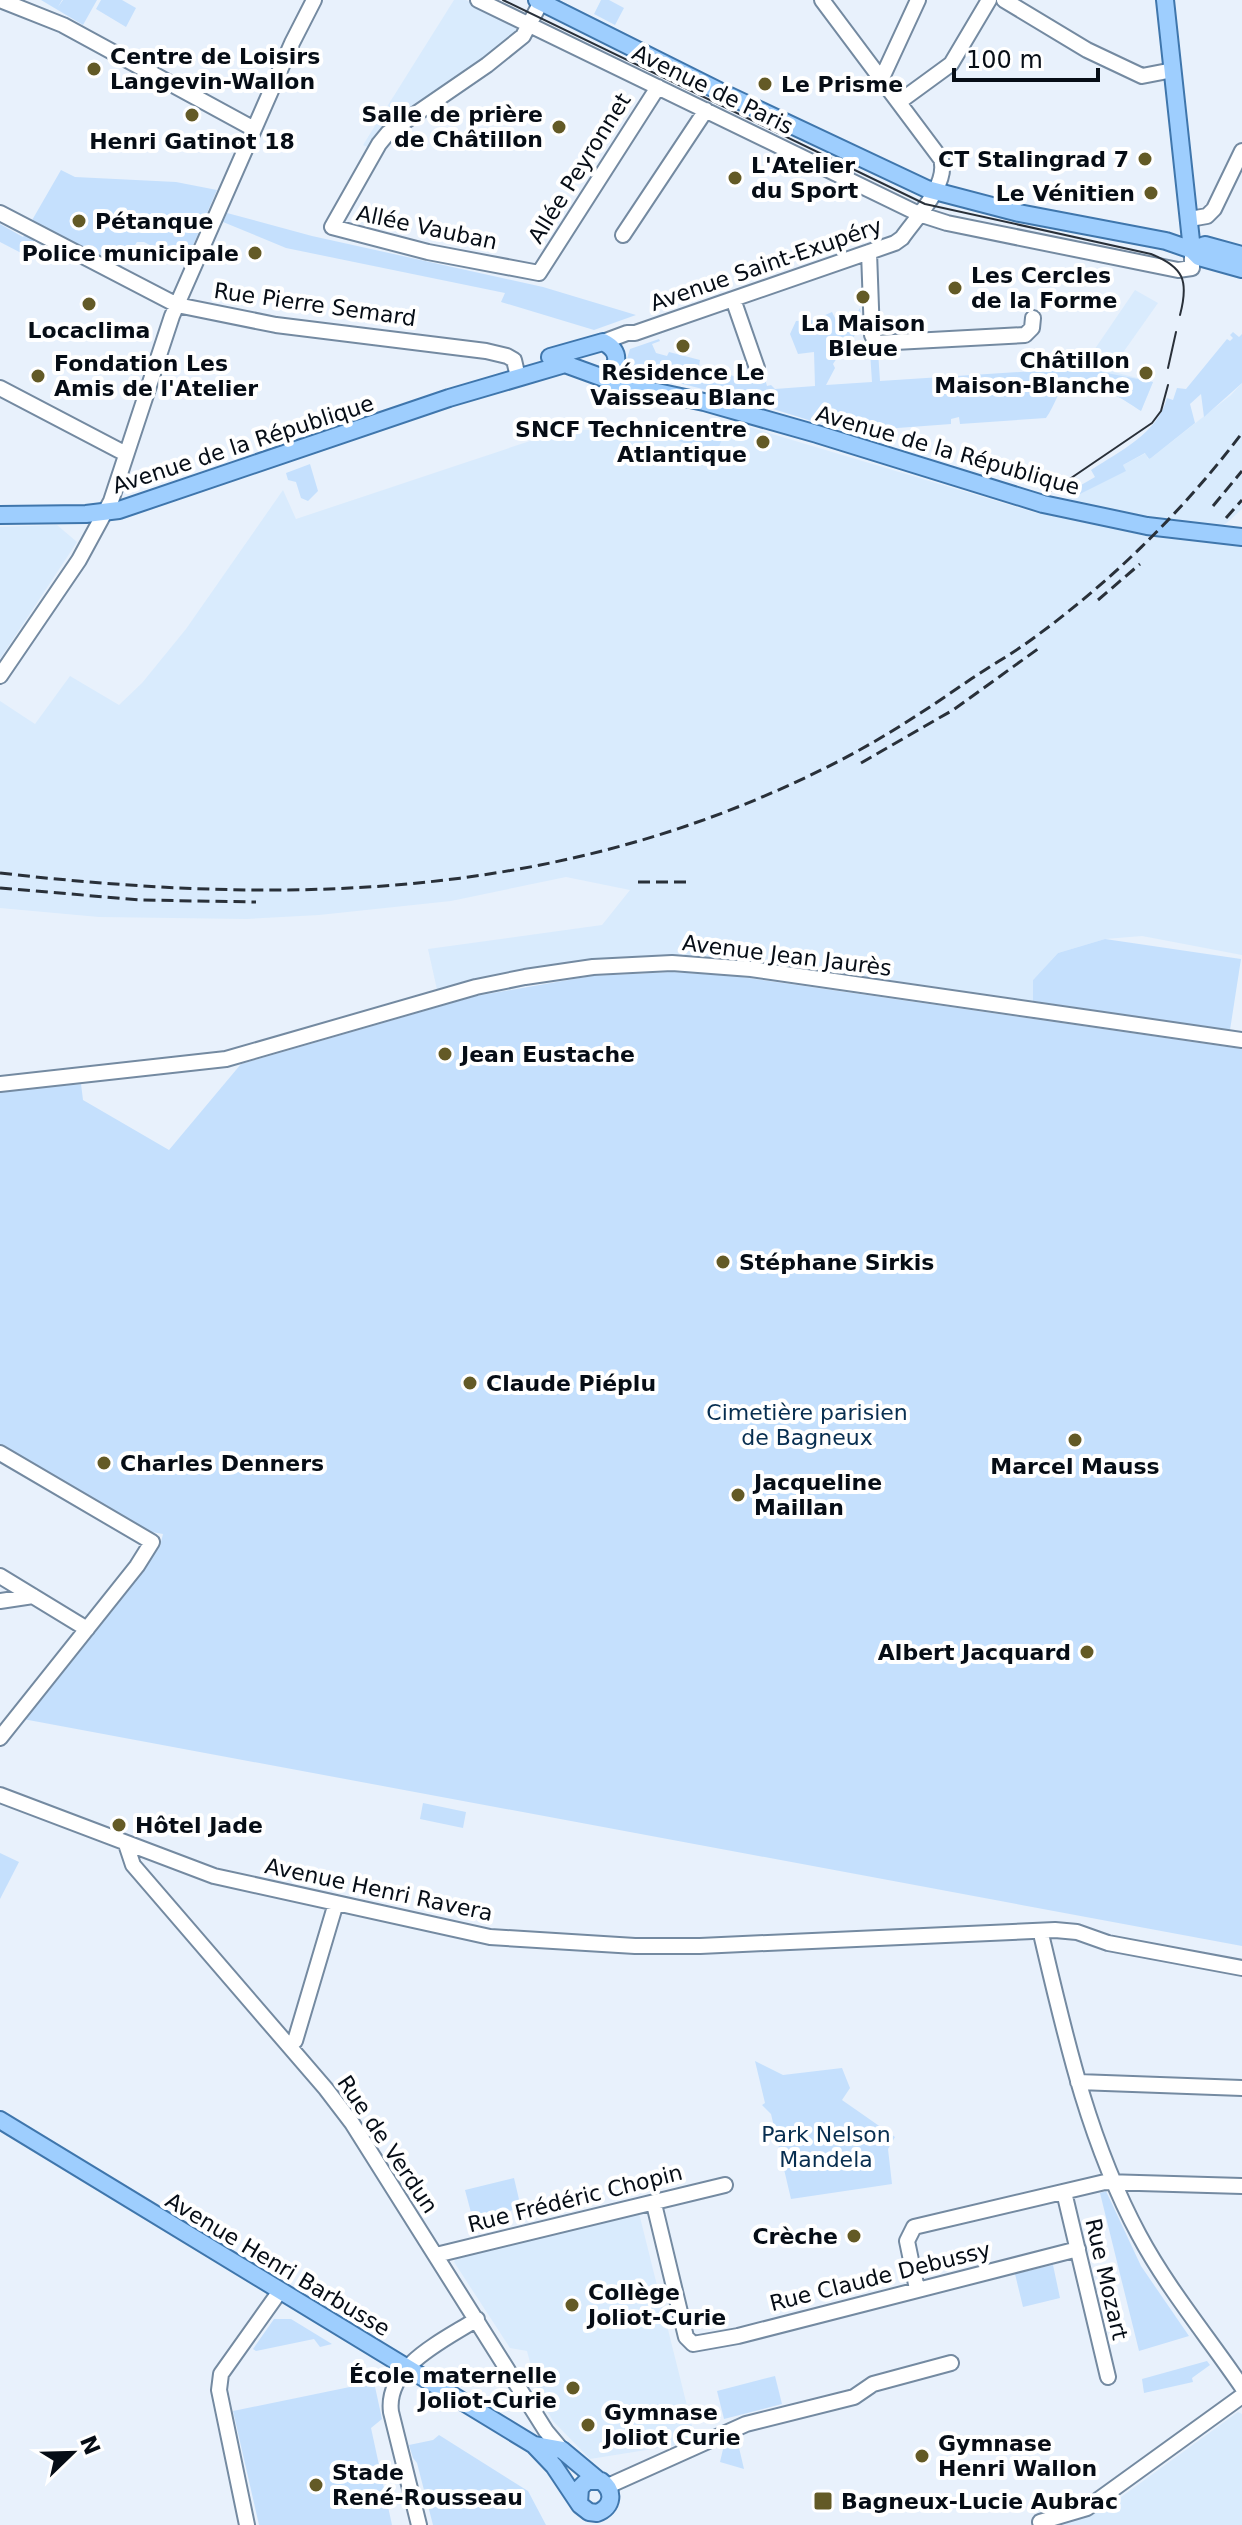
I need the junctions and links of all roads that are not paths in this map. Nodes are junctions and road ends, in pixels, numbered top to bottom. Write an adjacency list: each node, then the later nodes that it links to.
1 (314, 0): 16 (street)
2 (478, 0): 10 (street, Avenue de Paris)
3 (822, 0): 12 (street)
4 (918, 0): 12 (street)
5 (989, 0): 14 (street)
6 (1004, 0): 11 (street)
7 (1165, 0): 11 (main road)
8 (539, 1): 10 (street, Allée Vauban); 18 (main road, Avenue de Paris)
9 (4, 2): 16 (street)
10 (530, 26): 13 (street, Avenue de Paris); 27 (street, Allée Vauban)
11 (1173, 70): 21 (main road)
12 (881, 80): 14 (street)
13 (658, 87): 15 (street, Avenue de Paris); 27 (street, Allée Peyronnet)
14 (899, 102): 18 (street)
15 (706, 110): 20 (street, Avenue de Paris); 22 (street)
16 (254, 129): 29 (street)
17 (1242, 151): 21 (street)
18 (934, 191): 20 (street, Avenue Saint-Exupéry); 23 (main road, Avenue de Paris)
19 (0, 213): 29 (street, Rue Pierre Semard)
20 (919, 214): 23 (street, Avenue de Paris); 24 (street, Avenue Saint-Exupéry)
21 (1190, 219): 23 (main road)
22 (623, 235)
23 (1192, 250): 25 (main road); 26 (main road, Avenue de Paris)
24 (869, 252): 28 (street, Avenue Saint-Exupéry); 30 (street)
25 (1242, 255)
26 (1242, 269)
27 (539, 273)
28 (733, 299): 31 (street, Avenue Saint-Exupéry); 36 (street)
29 (177, 305): 37 (street, Rue Pierre Semard); 39 (street)
30 (1033, 318)
31 (635, 333): 32 (street, Avenue Saint-Exupéry); 34 (street, Avenue Saint-Exupéry)
32 (603, 342): 33 (main road, Avenue de la République); 34 (main road)
33 (580, 350): 35 (main road); 37 (main road, Avenue de la République)
34 (612, 366): 35 (main road, Avenue de la République); 42 (main road, Avenue de la République)
35 (580, 368): 37 (main road, Avenue de la République)
36 (757, 368)
37 (515, 372): 40 (main road, Avenue de la République)
38 (0, 388): 39 (street)
39 (126, 454): 40 (street)
40 (105, 512): 41 (main road, Avenue de la République); 43 (street)
41 (0, 515)
42 (1242, 537)
43 (0, 676)
44 (1242, 1040): 45 (street, Avenue Jean Jaurès)
45 (0, 1084)
46 (0, 1453): 50 (street)
47 (2, 1576): 48 (street); 49 (street)
48 (33, 1596): 49 (street); 50 (street)
49 (0, 1598)
50 (87, 1629): 51 (street)
51 (0, 1738)
52 (0, 1795): 53 (street, Avenue Henri Ravera)
53 (126, 1844): 54 (street, Avenue Henri Ravera); 69 (street, Rue de Verdun)
54 (336, 1903): 56 (street, Avenue Henri Ravera); 59 (street)
55 (1042, 1938): 56 (street, Avenue Henri Ravera); 57 (street, Avenue Henri Ravera); 60 (street)
56 (861, 1939): 57 (street, Avenue Henri Ravera)
57 (1108, 1943): 58 (street, Avenue Henri Ravera)
58 (1242, 1968)
59 (295, 2041)
60 (1078, 2082): 61 (street); 63 (street)
61 (1242, 2088)
62 (0, 2120): 71 (main road, Avenue Henri Barbusse)
63 (1113, 2181): 65 (street); 66 (street); 76 (street)
64 (725, 2185): 67 (street, Rue Frédéric Chopin)
65 (1242, 2186)
66 (1064, 2192): 68 (street, Rue Mozart); 70 (street)
67 (654, 2204): 69 (street, Rue Frédéric Chopin); 70 (street, Rue Claude Debussy)
68 (1078, 2249): 70 (street, Rue Claude Debussy); 75 (street, Rue Mozart)
69 (436, 2255): 72 (street, Rue de Verdun)
70 (917, 2289)
71 (280, 2291): 74 (main road, Avenue Henri Barbusse); 83 (street)
72 (477, 2319): 74 (street); 79 (street, Rue de Verdun)
73 (951, 2363): 80 (street)
74 (407, 2368): 78 (main road, Avenue Henri Barbusse); 84 (street)
75 (1108, 2377)
76 (1242, 2387)
77 (1242, 2396): 82 (street)
78 (534, 2445): 79 (main road, Avenue Henri Barbusse); 81 (main road, Avenue Henri Barbusse)
79 (562, 2450): 80 (main road, Rue de Verdun)
80 (603, 2483): 81 (main road); 81 (main road)
81 (588, 2515)
82 (1040, 2522)
83 (247, 2525)
84 (419, 2525)

